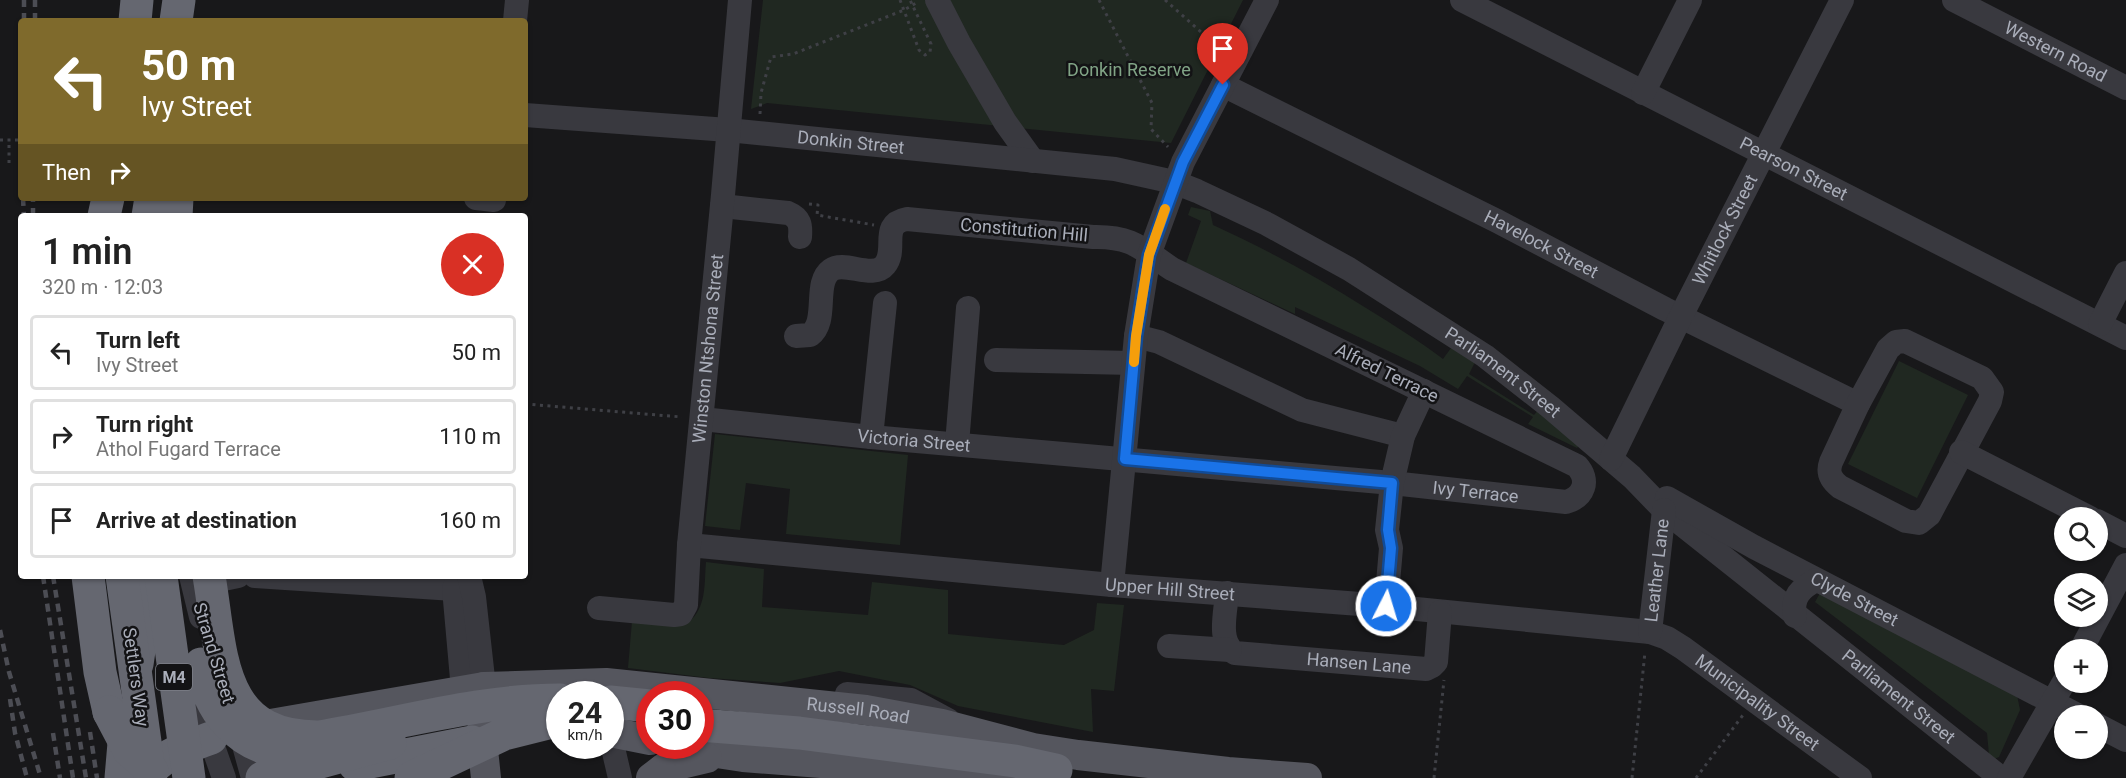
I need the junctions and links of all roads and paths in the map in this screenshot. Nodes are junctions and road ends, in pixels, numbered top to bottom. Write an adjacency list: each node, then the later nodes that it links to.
1 (126, 0): 21 (street)
2 (137, 0): 22 (highway)
3 (170, 0): 23 (street)
4 (180, 0): 24 (highway)
5 (192, 0): 25 (street)
6 (517, 0): 26 (street)
7 (740, 0): 33 (street, Winston Ntshona Street)
8 (900, 0): 20 (path)
9 (910, 0): 19 (path)
10 (922, 0): 19 (path)
11 (937, 0): 38 (street)
12 (1099, 0): 40 (path)
13 (1166, 0): 27 (path)
14 (1267, 0): 27 (street)
15 (1462, 0): 30 (street, Pearson Street)
16 (1690, 0): 30 (street)
17 (1842, 0): 37 (street, Whitlock Street)
18 (1954, 0): 29 (street, Western Road)
19 (913, 5): 20 (path); 20 (path)
20 (904, 10): 31 (path)
21 (124, 18)
22 (135, 18)
23 (168, 18)
24 (178, 18)
25 (189, 18)
26 (515, 18)
27 (1235, 62): 28 (street)
28 (1223, 85): 40 (street); 49 (street, Havelock Street)
29 (2126, 88)
30 (1643, 93): 37 (street, Pearson Street)
31 (760, 106)
32 (528, 115): 33 (street, Donkin Street)
33 (728, 130): 38 (street, Donkin Street); 41 (street, Winston Ntshona Street)
34 (0, 140): 35 (path)
35 (9, 140): 36 (path); 39 (path)
36 (18, 140)
37 (1764, 154): 49 (street, Whitlock Street); 50 (street, Pearson Street)
38 (1033, 161): 40 (street, Donkin Street)
39 (9, 163)
40 (1178, 172): 45 (street); 65 (street, Parliament Street)
41 (722, 206): 44 (street); 59 (street, Winston Ntshona Street)
42 (817, 215): 43 (path)
43 (893, 226): 45 (street, Constitution Hill); 51 (street)
44 (800, 237)
45 (1149, 255): 52 (street); 56 (street, Alfred Terrace)
46 (2126, 273): 50 (street)
47 (885, 303): 61 (street)
48 (968, 308): 62 (street)
49 (1681, 316): 58 (street, Havelock Street); 65 (street, Whitlock Street)
50 (2100, 324): 53 (street, Pearson Street)
51 (796, 336)
52 (1136, 336): 55 (street); 60 (street)
53 (2126, 338)
54 (996, 360): 55 (street)
55 (1133, 363): 64 (street)
56 (1431, 394): 60 (street); 67 (street); 68 (street, Alfred Terrace)
57 (528, 404): 59 (path)
58 (1858, 404): 63 (street); 63 (street)
59 (702, 418): 61 (street, Victoria Street); 73 (street, Winston Ntshona Street)
60 (1403, 436): 67 (street)
61 (871, 437): 62 (street, Victoria Street)
62 (957, 444): 64 (street, Victoria Street)
63 (1961, 452): 69 (street)
64 (1125, 459): 67 (street, Victoria Street); 85 (street)
65 (1611, 459): 66 (street, Parliament Street)
66 (1632, 477): 70 (street, Parliament Street); 83 (street, Clyde Street)
67 (1397, 483): 68 (street, Ivy Terrace); 87 (street)
68 (1559, 501)
69 (2068, 507)
70 (1664, 510): 90 (street, Parliament Street); 91 (street, Leather Lane)
71 (2108, 527): 72 (street)
72 (2126, 536)
73 (689, 545): 85 (street, Upper Hill Street); 88 (street, Winston Ntshona Street)
74 (2126, 565): 92 (street)
75 (88, 579): 102 (highway)
76 (147, 579): 121 (highway)
77 (147, 579): 124 (highway, Settlers Way / M4, bridge)
78 (147, 579): 126 (highway, M4, bridge)
79 (148, 579): 112 (street, Strand Street)
80 (224, 579): 84 (street)
81 (410, 579): 82 (street)
82 (461, 580): 113 (street)
83 (1816, 580): 90 (street); 96 (street, Clyde Street)
84 (197, 582): 100 (highway, bridge); 112 (street, Strand Street); 119 (highway, bridge)
85 (1112, 585): 86 (street, Upper Hill Street)
86 (1227, 593): 87 (street, Upper Hill Street); 94 (street)
87 (1386, 606): 89 (street, Upper Hill Street)
88 (599, 608)
89 (1440, 612): 91 (street, Upper Hill Street); 94 (street, Hansen Lane)
90 (1795, 616): 139 (street, Parliament Street)
91 (1649, 632): 99 (street, Municipality Street); 136 (path)
92 (2087, 639)
93 (1169, 646): 94 (street, Hansen Lane)
94 (1230, 650)
95 (1444, 679): 135 (path)
96 (2054, 690)
97 (2058, 693): 140 (street)
98 (2060, 693): 101 (street, Clyde Street)
99 (1755, 699): 137 (path); 138 (street, Municipality Street)
100 (546, 700)
101 (2070, 705)
102 (109, 712): 122 (highway, bridge); 125 (highway, bridge)
103 (624, 712): 106 (main road, Russell Road)
104 (714, 712): 106 (highway)
105 (546, 713): 129 (highway, bridge)
106 (792, 718): 109 (highway); 118 (highway); 118 (main road, Russell Road)
107 (546, 722): 113 (main road, Russell Road)
108 (546, 724): 113 (highway, bridge)
109 (714, 724)
110 (546, 730): 113 (main road)
111 (2108, 731): 114 (street)
112 (225, 734): 113 (main road); 123 (highway); 127 (street); 128 (street)
113 (461, 736): 119 (highway); 120 (highway); 130 (highway, bridge); 131 (main road)
114 (2126, 740)
115 (714, 753): 116 (main road, Russell Road)
116 (743, 757): 118 (main road, Russell Road); 133 (main road)
117 (617, 759): 132 (street)
118 (1045, 759): 134 (main road, Russell Road)
119 (315, 764): 120 (highway)
120 (368, 771)
121 (121, 778)
122 (140, 778)
123 (144, 778)
124 (150, 778)
125 (164, 778)
126 (189, 778)
127 (224, 778)
128 (252, 778)
129 (262, 778)
130 (411, 778)
131 (486, 778)
132 (620, 778)
133 (651, 778)
134 (1307, 778)
135 (1434, 778)
136 (1632, 778)
137 (1696, 778)
138 (1860, 778)
139 (2001, 778)
140 (2009, 778)

